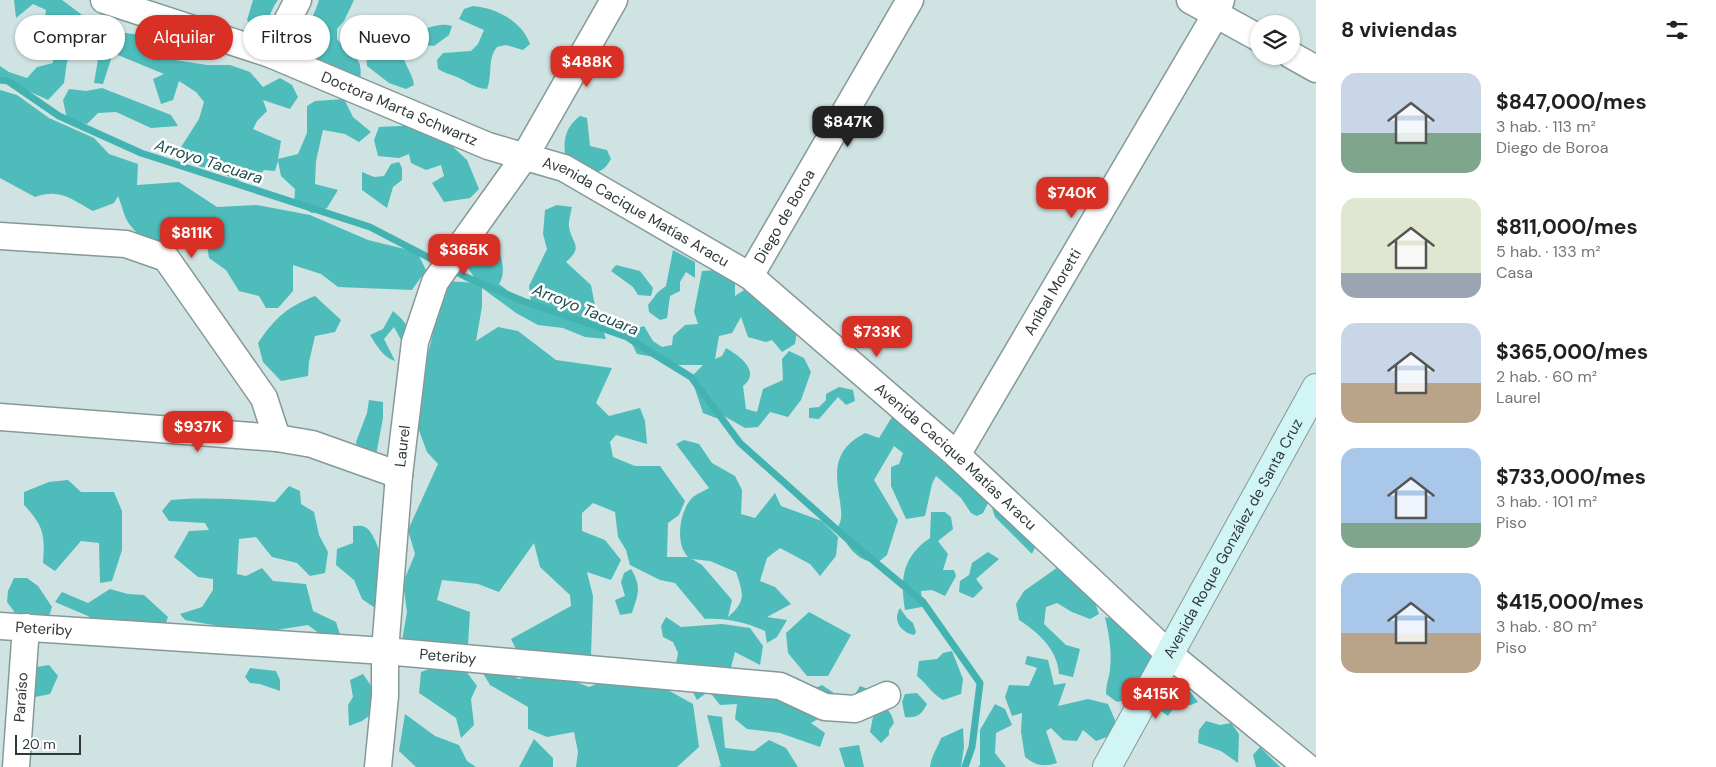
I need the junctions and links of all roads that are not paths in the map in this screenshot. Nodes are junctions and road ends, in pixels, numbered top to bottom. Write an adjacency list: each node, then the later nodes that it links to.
1 (104, 0): 9 (street, Doctora Marta Schwartz)
2 (298, 0): 7 (street)
3 (614, 0): 13 (street, Laurel)
4 (910, 0): 15 (street, Diego de Boroa)
5 (1190, 0): 6 (street)
6 (1218, 7): 8 (street); 19 (street, Aníbal Moretti)
7 (290, 15)
8 (1250, 31)
9 (243, 45)
10 (284, 60): 13 (street, Doctora Marta Schwartz)
11 (1300, 60): 12 (street)
12 (1316, 69)
13 (524, 156): 15 (street, Avenida Cacique Matías Aracu); 20 (street, Laurel)
14 (0, 236): 18 (street)
15 (750, 276): 19 (street, Avenida Cacique Matías Aracu)
16 (1316, 388): 24 (main road, Avenida Roque González de Santa Cruz)
17 (0, 417): 18 (street)
18 (277, 438): 20 (street)
19 (957, 455): 24 (street, Avenida Cacique Matías Aracu)
20 (399, 475): 23 (street, Laurel)
21 (0, 626): 22 (street, Peteriby)
22 (26, 627): 23 (street, Peteriby); 26 (street, Paraíso)
23 (385, 651): 25 (street, Peteriby); 27 (street, Laurel)
24 (1168, 653): 28 (main road, Avenida Roque González de Santa Cruz); 29 (street, Avenida Cacique Matías Aracu)
25 (887, 695)
26 (16, 767)
27 (378, 767)
28 (1107, 767)
29 (1307, 767)

